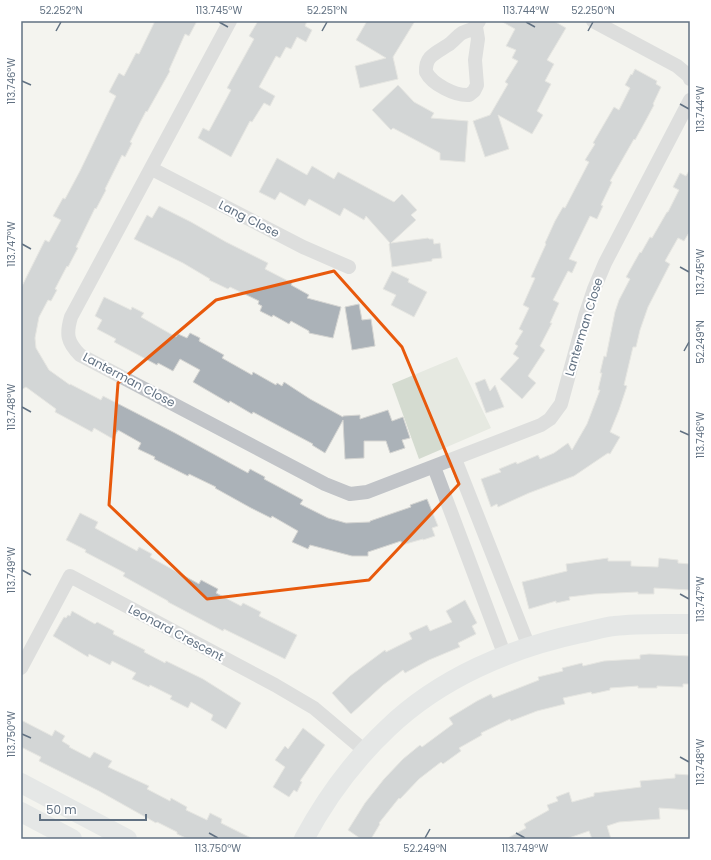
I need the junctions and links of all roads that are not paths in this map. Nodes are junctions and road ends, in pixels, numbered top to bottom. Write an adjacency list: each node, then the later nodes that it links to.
1 (230, 21): 6 (street, Lanterman Close)
2 (593, 21): 4 (street)
3 (478, 24): 3 (street)
4 (690, 79)
5 (690, 100): 8 (street, Lanterman Close)
6 (152, 169): 7 (street, Lang Close); 9 (street, Lanterman Close)
7 (348, 267)
8 (455, 459): 9 (street, Lanterman Close); 11 (street)
9 (434, 467): 12 (street)
10 (690, 624): 11 (street)
11 (529, 647): 12 (street)
12 (504, 656): 14 (street)
13 (21, 668): 14 (street, Leonard Crescent)
14 (365, 751): 19 (street)
15 (21, 783): 18 (street)
16 (21, 812): 17 (street)
17 (72, 839)
18 (127, 839)
19 (304, 839)

